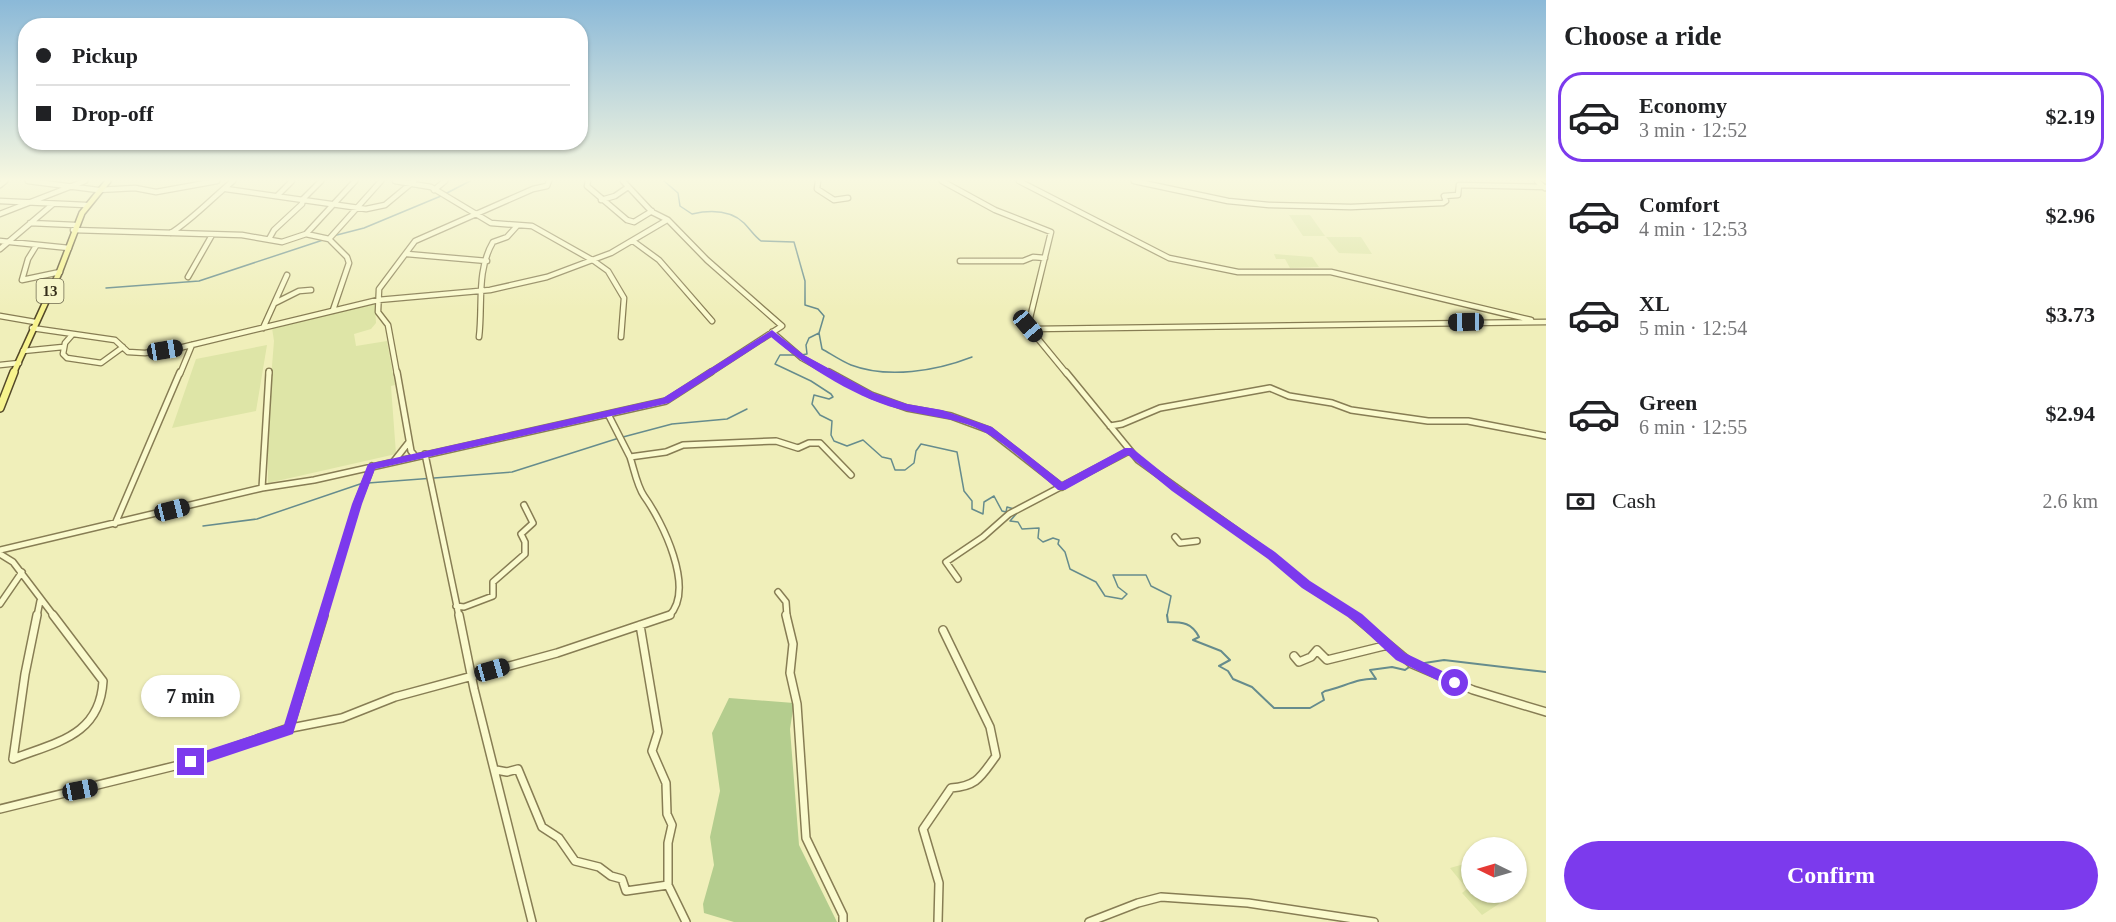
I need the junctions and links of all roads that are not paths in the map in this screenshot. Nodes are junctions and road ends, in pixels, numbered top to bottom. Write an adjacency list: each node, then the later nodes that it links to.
1 (29, 224): 23 (street)
2 (41, 224): 15 (street)
3 (76, 224): 15 (main road, 13)
4 (185, 224): 16 (street)
5 (280, 224): 19 (street)
6 (315, 224): 17 (street)
7 (342, 224): 20 (street)
8 (451, 224): 27 (street)
9 (500, 224): 14 (street)
10 (661, 224): 22 (street)
11 (672, 224): 47 (street)
12 (1031, 224): 28 (street)
13 (1102, 224): 42 (street)
14 (517, 226): 29 (street); 30 (street)
15 (74, 227): 16 (street); 25 (main road, 13)
16 (170, 233): 18 (street)
17 (306, 234): 19 (street); 20 (street)
18 (212, 235): 19 (street); 34 (street)
19 (269, 239)
20 (330, 239): 39 (street)
21 (0, 241): 23 (street)
22 (633, 241): 30 (street); 41 (street)
23 (8, 242): 24 (street); 26 (street)
24 (36, 246): 25 (street); 32 (street)
25 (69, 248): 32 (main road, 13)
26 (0, 249)
27 (407, 254): 29 (street); 37 (street)
28 (1045, 258): 31 (street); 45 (street)
29 (487, 261): 36 (street)
30 (594, 261): 36 (street); 50 (street)
31 (960, 261)
32 (60, 272): 44 (main road, 13)
33 (287, 275): 38 (street)
34 (188, 277)
35 (311, 290): 38 (street)
36 (479, 291): 37 (street); 49 (street)
37 (378, 300): 39 (street); 62 (street)
38 (275, 303): 46 (street)
39 (333, 310): 46 (street)
40 (0, 316): 44 (street)
41 (712, 321)
42 (1538, 322): 43 (street); 45 (street)
43 (1546, 322)
44 (34, 325): 48 (street); 54 (main road, 13)
45 (1028, 326): 60 (street)
46 (263, 327): 51 (street)
47 (772, 332): 59 (street); 70 (street)
48 (72, 335): 52 (street); 53 (street)
49 (479, 337)
50 (621, 337)
51 (192, 345): 53 (street); 73 (street)
52 (63, 347): 53 (street); 54 (street)
53 (123, 347)
54 (23, 351): 55 (main road, 13)
55 (19, 363): 56 (street); 58 (main road, 13)
56 (0, 365)
57 (269, 371): 71 (street)
58 (0, 408)
59 (608, 414): 64 (street); 66 (street)
60 (1110, 426): 61 (street); 63 (street)
61 (1546, 436)
62 (409, 441): 65 (street); 67 (street)
63 (1129, 450): 70 (street); 85 (street)
64 (425, 454): 65 (street); 82 (street)
65 (415, 456): 67 (street)
66 (630, 458): 69 (street); 83 (street)
67 (393, 462): 68 (street)
68 (372, 466): 71 (street); 89 (street)
69 (851, 475)
70 (1062, 487): 78 (street)
71 (262, 489): 73 (street)
72 (524, 506): 82 (street)
73 (115, 524): 76 (street)
74 (1175, 537): 75 (street)
75 (1197, 541)
76 (0, 552): 77 (street)
77 (22, 573): 80 (street); 81 (street)
78 (958, 579)
79 (778, 592): 95 (street)
80 (40, 601): 80 (street)
81 (0, 604)
82 (456, 606): 87 (street)
83 (640, 626): 87 (street); 92 (street)
84 (943, 630): 96 (street)
85 (1388, 645): 86 (street); 88 (street)
86 (1294, 656)
87 (473, 675): 89 (street); 90 (street)
88 (1546, 712)
89 (289, 729): 91 (street)
90 (496, 770): 92 (street); 93 (street)
91 (0, 809)
92 (668, 885): 94 (street)
93 (532, 922)
94 (686, 922)
95 (843, 922)
96 (938, 922)
97 (1089, 922): 98 (street)
98 (1374, 922)

